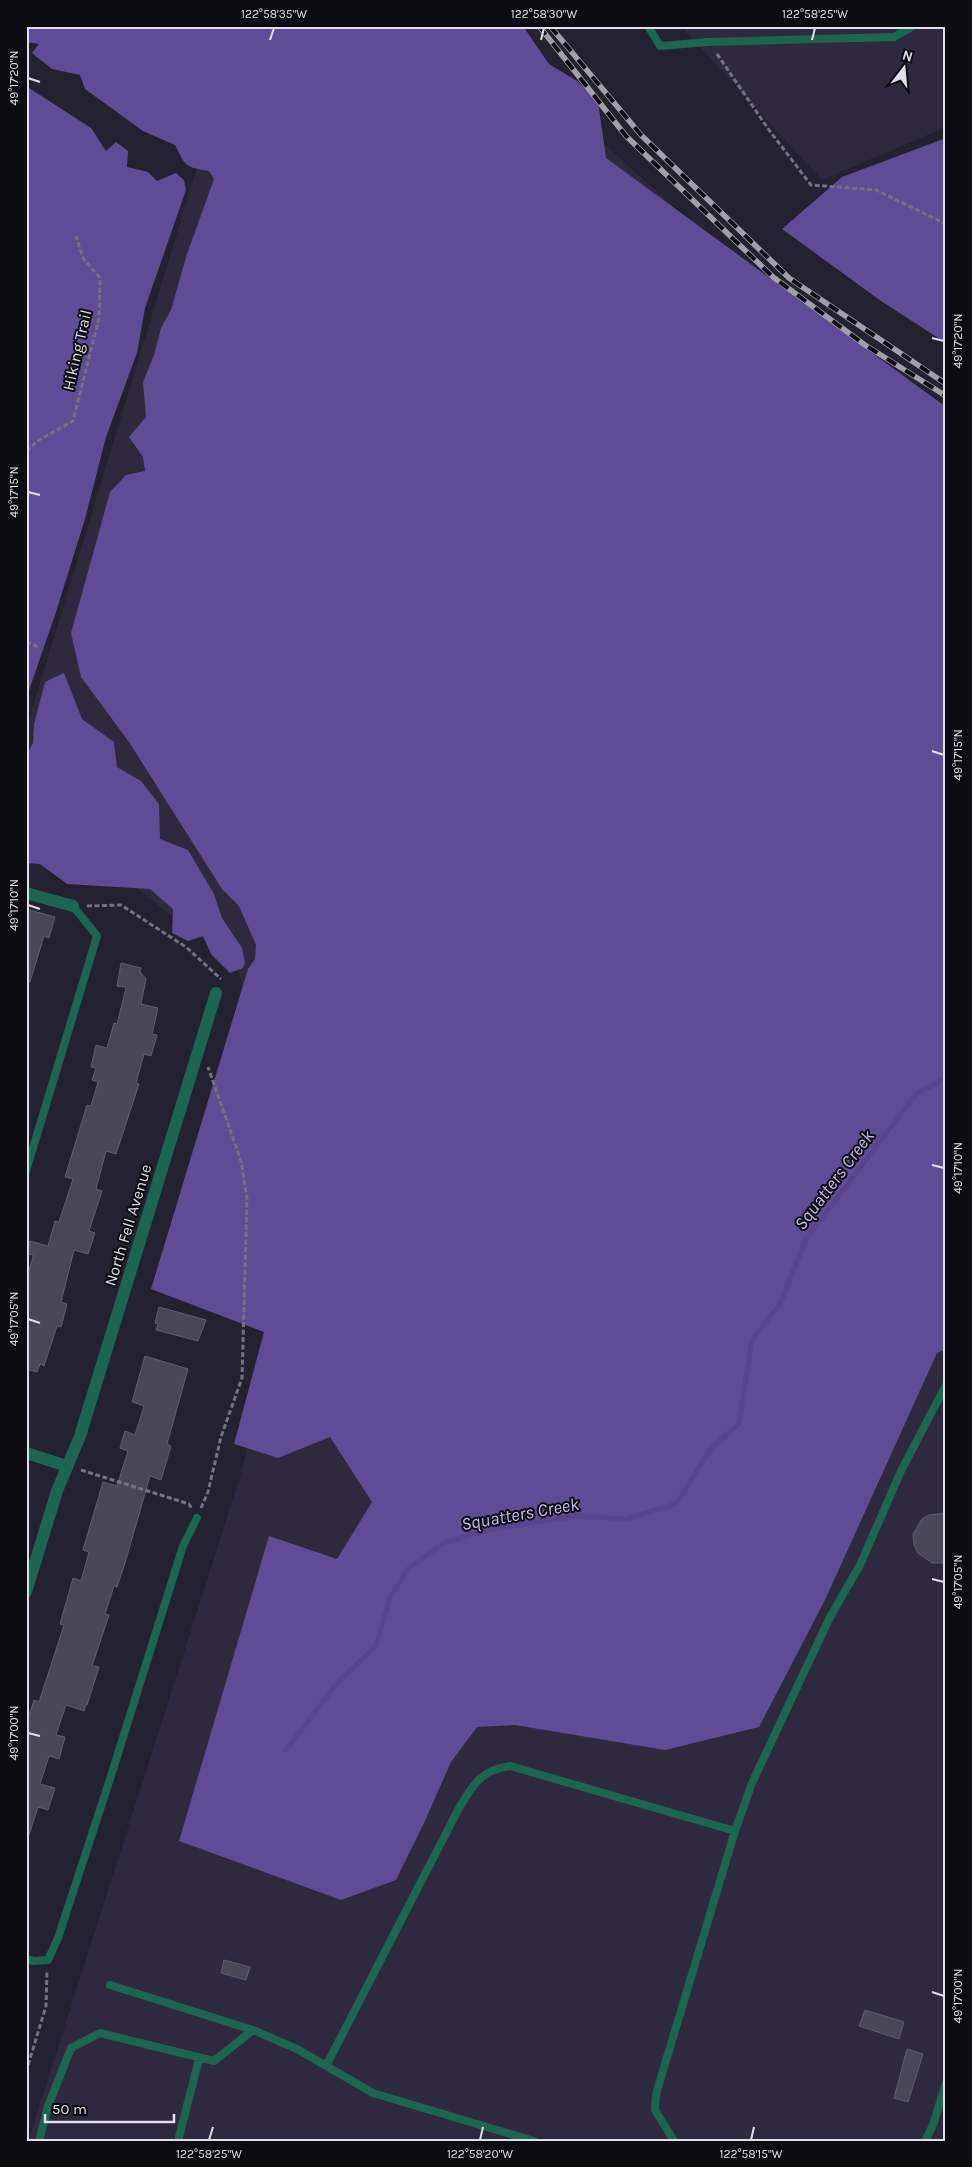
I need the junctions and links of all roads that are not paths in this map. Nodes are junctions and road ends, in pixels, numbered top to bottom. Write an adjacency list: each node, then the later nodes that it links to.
1 (648, 26): 2 (lane)
2 (914, 26)
3 (26, 893): 4 (street)
4 (73, 906): 6 (lane)
5 (216, 993): 9 (street, North Fell Avenue)
6 (26, 1172)
7 (946, 1386): 12 (lane)
8 (26, 1453): 9 (street)
9 (73, 1468): 11 (street, North Fell Avenue)
10 (197, 1518): 13 (lane)
11 (26, 1592)
12 (735, 1831): 17 (lane); 22 (lane)
13 (26, 1959)
14 (110, 1985): 15 (lane)
15 (253, 2030): 16 (lane); 17 (lane)
16 (200, 2059): 19 (lane); 20 (lane)
17 (326, 2066): 21 (lane)
18 (946, 2083): 23 (lane)
19 (39, 2141)
20 (178, 2141)
21 (534, 2141)
22 (674, 2141)
23 (925, 2141)

